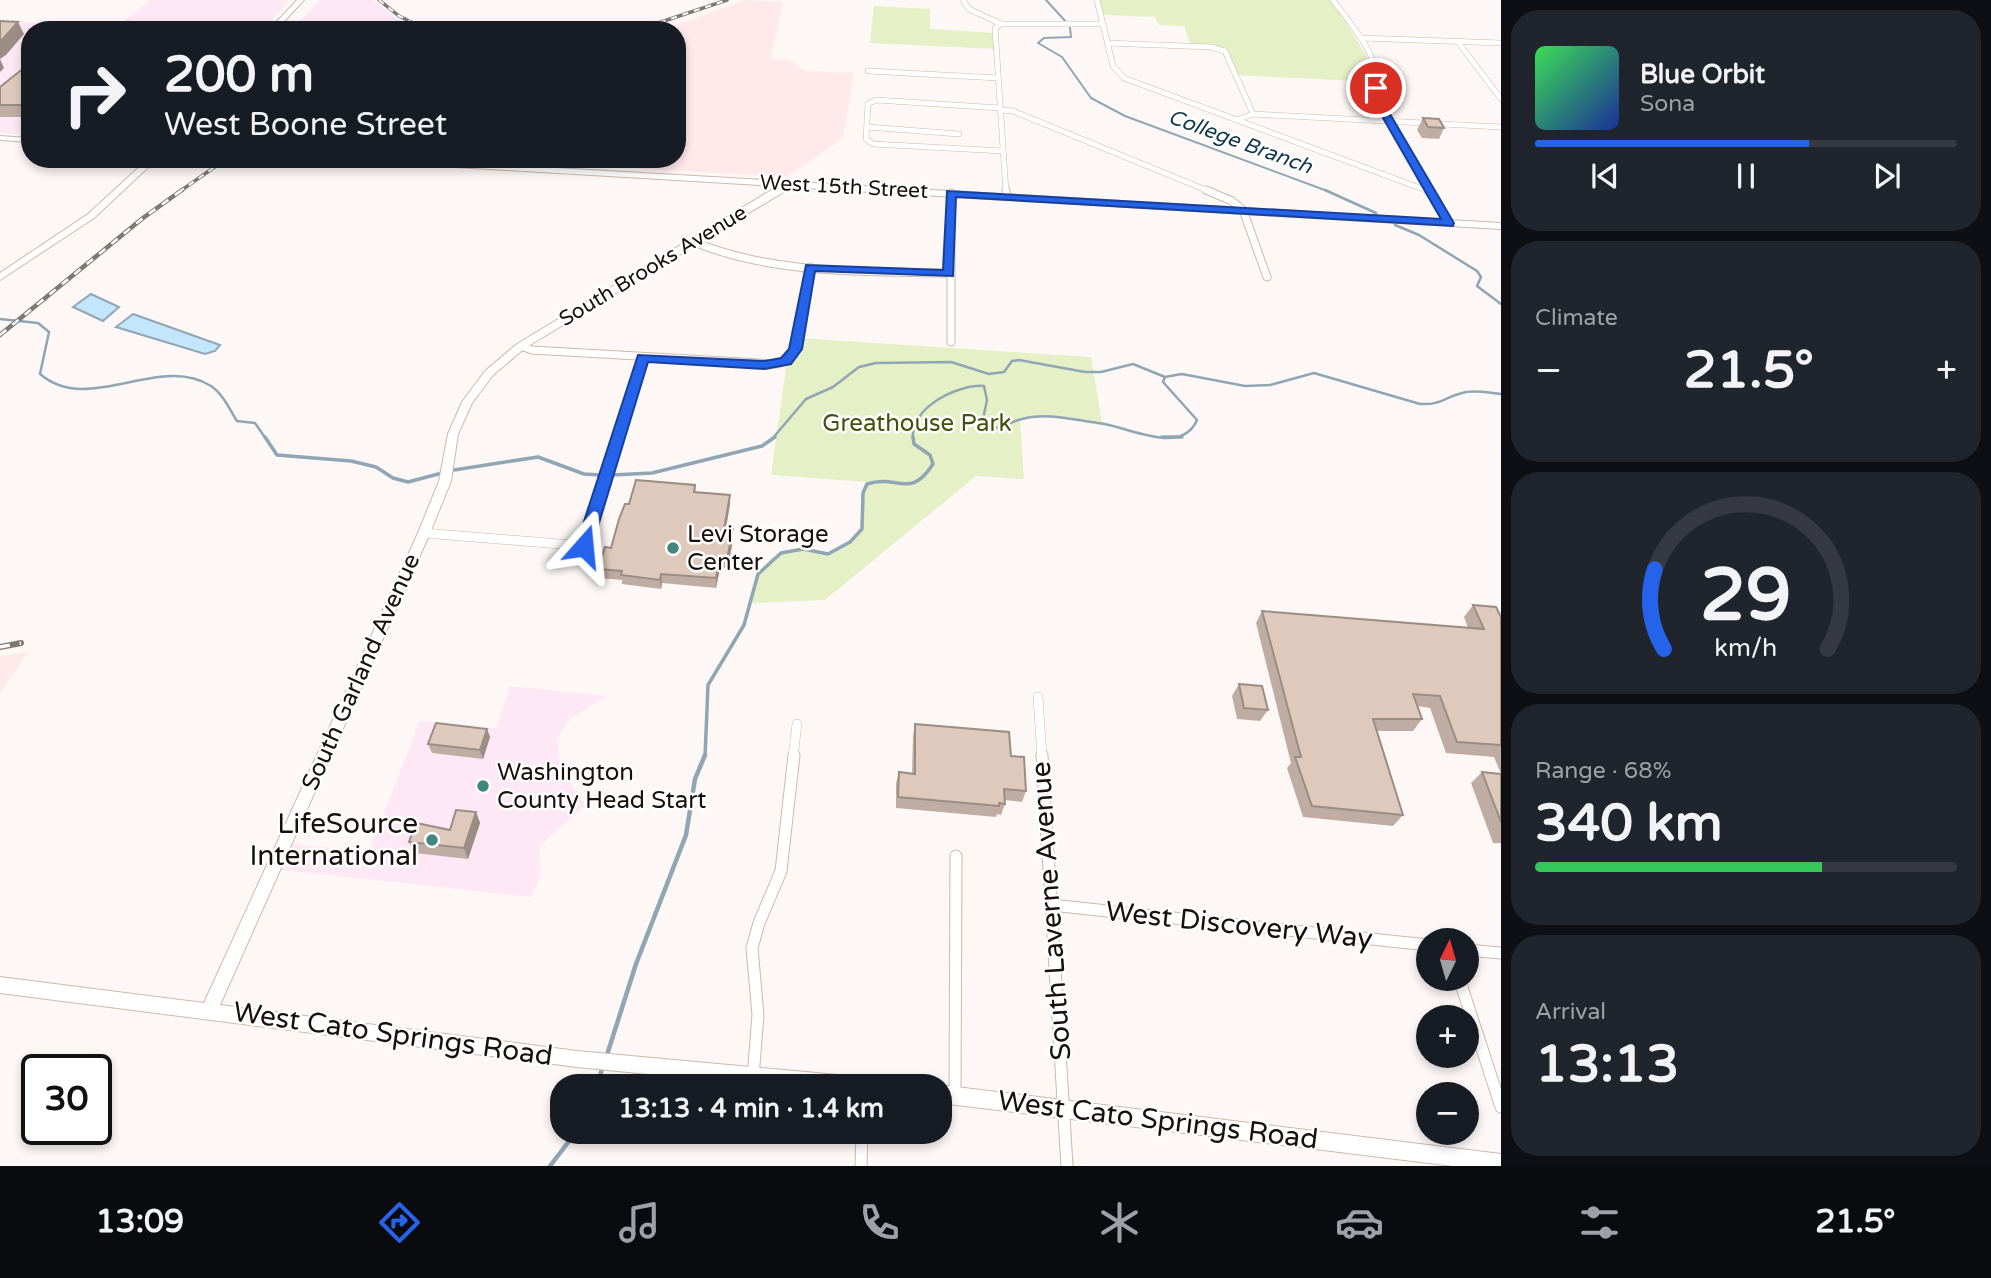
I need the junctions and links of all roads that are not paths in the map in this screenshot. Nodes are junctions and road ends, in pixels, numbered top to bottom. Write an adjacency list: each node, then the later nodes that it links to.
1 (301, 0): 6 (street)
2 (311, 0): 7 (street)
3 (963, 0): 8 (street)
4 (1097, 0): 9 (street)
5 (1333, 0): 10 (street)
6 (281, 21)
7 (291, 21)
8 (1001, 24): 9 (street); 15 (street)
9 (1103, 24): 12 (street)
10 (1361, 38): 11 (street); 20 (street)
11 (1458, 42): 13 (street); 16 (street)
12 (1107, 43): 18 (street); 19 (street)
13 (1501, 43)
14 (868, 71): 15 (street)
15 (998, 78): 17 (street)
16 (1501, 99)
17 (1000, 109): 21 (street); 26 (street); 33 (street)
18 (1253, 114): 19 (street); 20 (street)
19 (1236, 120): 30 (street)
20 (1390, 122): 22 (street); 30 (street)
21 (867, 127): 23 (street); 26 (street)
22 (1501, 127)
23 (959, 134)
24 (0, 138): 25 (street)
25 (21, 139)
26 (1003, 151): 32 (street)
27 (144, 168): 39 (street)
28 (510, 168): 29 (main road, West 15th Street)
29 (785, 184): 31 (main road, West 15th Street); 36 (street, South Brooks Avenue)
30 (1428, 191): 34 (street)
31 (951, 193): 32 (main road, West 15th Street); 38 (street)
32 (1006, 197): 33 (main road, West 15th Street)
33 (1243, 210): 34 (main road, West 15th Street); 40 (street)
34 (1449, 223): 35 (main road, West 15th Street)
35 (1501, 226)
36 (694, 242): 37 (street); 42 (street, South Brooks Avenue)
37 (810, 267): 38 (street); 44 (street)
38 (949, 274): 41 (street)
39 (0, 276)
40 (1267, 277)
41 (951, 342)
42 (521, 346): 43 (street); 45 (street, South Garland Avenue)
43 (643, 358): 44 (street); 45 (street)
44 (786, 361)
45 (424, 533): 55 (street, South Garland Avenue)
46 (1038, 697): 49 (street, South Laverne Avenue)
47 (797, 724): 58 (street)
48 (956, 856): 59 (street)
49 (1051, 905): 50 (street, West Discovery Way); 62 (street, South Laverne Avenue)
50 (1416, 944)
51 (1479, 951): 52 (street)
52 (1501, 953)
53 (0, 985): 55 (street, West Cato Springs Road)
54 (1464, 991): 61 (street)
55 (209, 1010): 56 (main road, West Cato Springs Road)
56 (577, 1059): 57 (street, West Cato Springs Road)
57 (724, 1074)
58 (753, 1074)
59 (948, 1074)
60 (952, 1096): 62 (street, West Cato Springs Road)
61 (1501, 1107)
62 (1063, 1108): 64 (street, West Cato Springs Road); 67 (street, South Laverne Avenue)
63 (862, 1144): 66 (street)
64 (1465, 1162): 65 (street, West Cato Springs Road)
65 (1501, 1163)
66 (861, 1166)
67 (1067, 1166)

